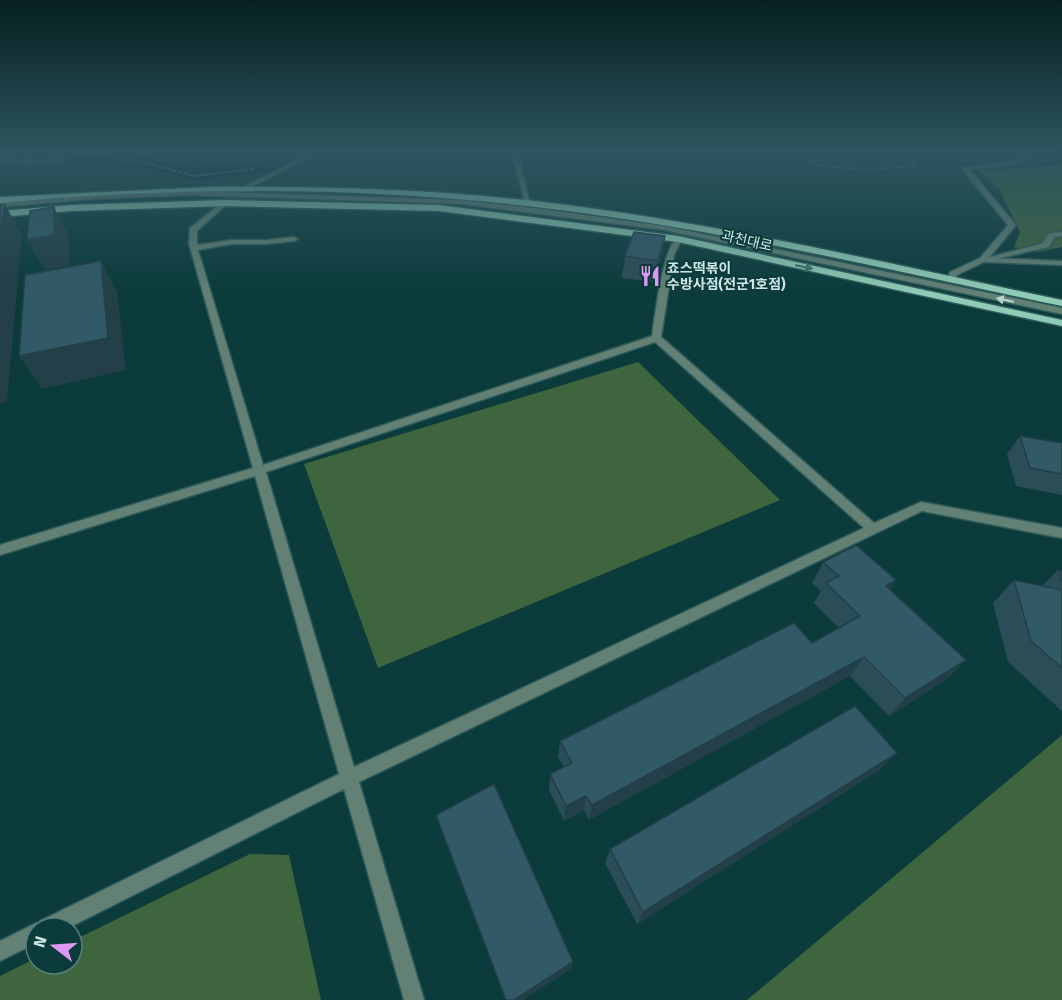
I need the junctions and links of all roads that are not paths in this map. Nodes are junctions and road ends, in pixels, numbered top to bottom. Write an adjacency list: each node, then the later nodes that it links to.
1 (50, 201): 8 (street)
2 (228, 201): 6 (main road)
3 (434, 201): 16 (street)
4 (497, 201): 7 (main road, 과천대로)
5 (992, 201): 14 (street)
6 (225, 203): 9 (main road, 과천대로); 12 (main road, 과천대로); 13 (street)
7 (528, 203): 16 (main road, 과천대로)
8 (0, 205)
9 (0, 214)
10 (1062, 234): 14 (street)
11 (294, 239): 13 (street)
12 (678, 239): 16 (main road, 과천대로, one-way to 16); 20 (street)
13 (195, 248): 21 (street)
14 (983, 260): 15 (street); 16 (street)
15 (1062, 263)
16 (950, 289): 17 (main road, 과천대로); 18 (street, one-way to 16); 19 (main road)
17 (1062, 303)
18 (1062, 311)
19 (1062, 323)
20 (656, 338): 21 (street); 22 (street)
21 (260, 470): 24 (street); 25 (street)
22 (872, 527): 23 (street); 25 (street)
23 (1062, 533)
24 (0, 550)
25 (349, 778): 26 (street); 29 (street)
26 (71, 916)
27 (24, 939): 28 (street)
28 (0, 951)
29 (414, 1000)

